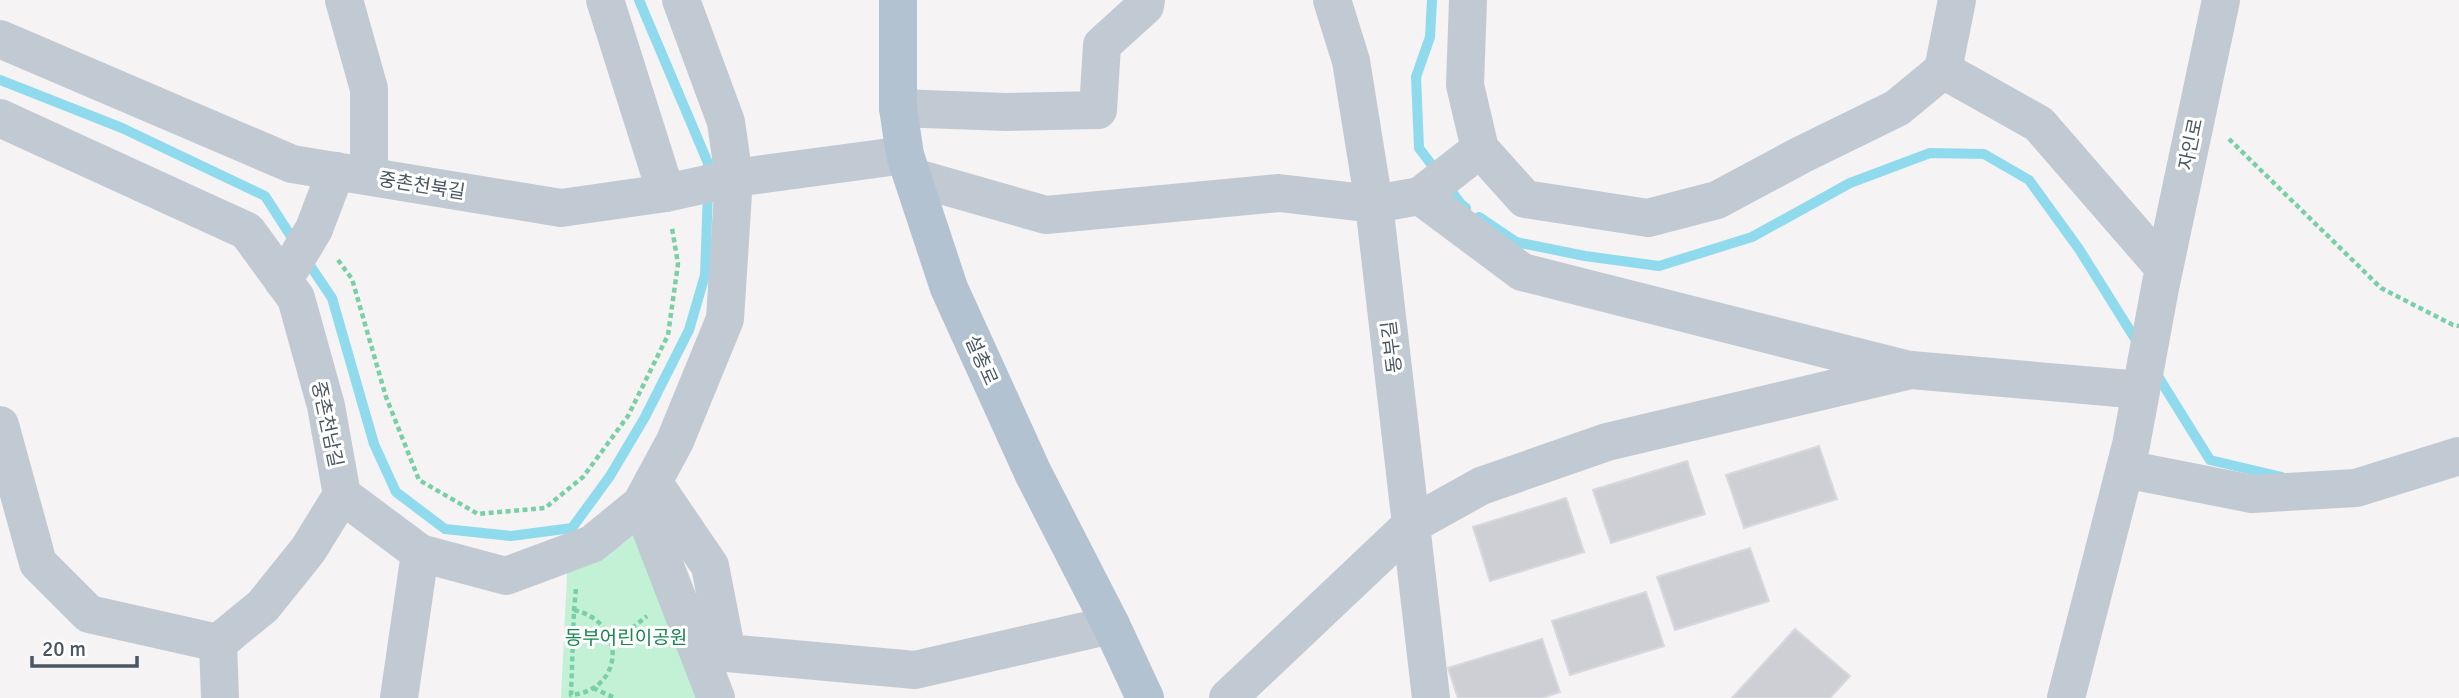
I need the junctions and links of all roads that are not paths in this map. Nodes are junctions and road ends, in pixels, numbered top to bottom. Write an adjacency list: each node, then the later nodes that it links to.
1 (344, 0): 16 (street)
2 (605, 0): 18 (street)
3 (681, 0): 17 (street)
4 (898, 0): 12 (main road, 설총로)
5 (1146, 0): 12 (street)
6 (1332, 0): 20 (street, 동부길)
7 (1468, 0): 14 (street)
8 (1957, 0): 11 (street)
9 (2221, 0): 21 (street, 자인로)
10 (0, 39): 16 (street, 중촌천북길)
11 (1942, 71): 14 (street); 21 (street)
12 (898, 108): 15 (main road, 설총로)
13 (0, 118): 22 (street, 중촌천남길)
14 (1480, 149): 19 (street)
15 (909, 166): 17 (street, 중촌천북길); 20 (street); 32 (main road, 설총로)
16 (353, 174): 18 (street, 중촌천북길); 22 (street)
17 (734, 178): 18 (street, 중촌천북길); 28 (street)
18 (666, 194)
19 (1420, 196): 20 (street); 23 (street)
20 (1374, 204): 30 (street, 동부길)
21 (2162, 278): 24 (street, 자인로)
22 (284, 281): 29 (street, 중촌천남길)
23 (1911, 370): 24 (street); 30 (street)
24 (2141, 390): 27 (street, 자인로)
25 (0, 425): 33 (street)
26 (2459, 456): 27 (street)
27 (2128, 457): 40 (street)
28 (647, 493): 31 (street); 32 (street); 36 (street)
29 (342, 495): 31 (street); 33 (street)
30 (1411, 525): 38 (street); 39 (street, 동부길)
31 (420, 553): 35 (street)
32 (1111, 625): 37 (main road, 설총로)
33 (218, 643): 34 (street)
34 (220, 698)
35 (399, 698)
36 (716, 698)
37 (1145, 698)
38 (1228, 698)
39 (1431, 698)
40 (2066, 698)

